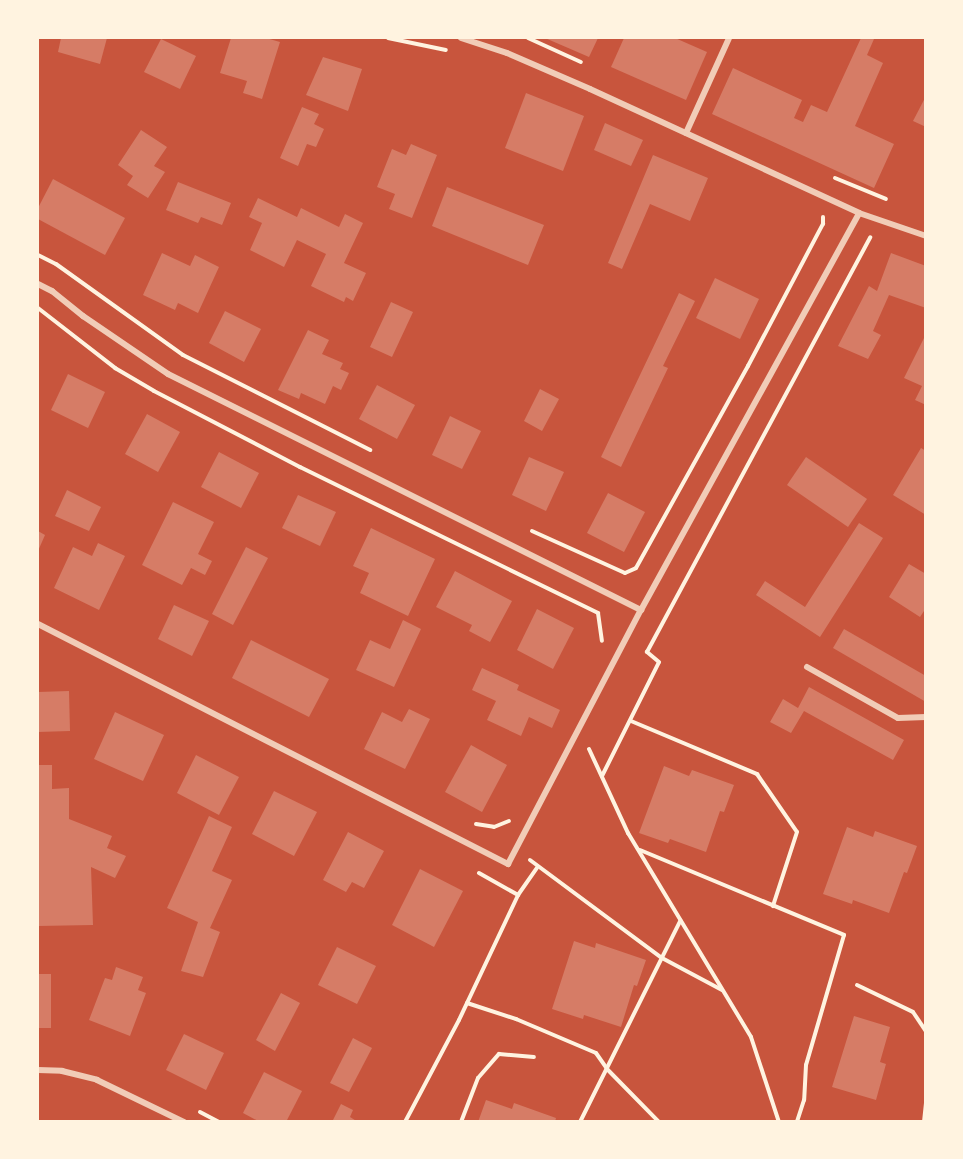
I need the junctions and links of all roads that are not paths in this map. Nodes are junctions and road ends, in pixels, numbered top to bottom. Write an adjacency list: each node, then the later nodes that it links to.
1 (461, 38): 3 (street)
2 (729, 38): 3 (street)
3 (686, 134): 4 (street)
4 (859, 213): 5 (street); 7 (street)
5 (926, 236)
6 (38, 284): 7 (street)
7 (641, 610): 8 (street)
8 (38, 624)
9 (807, 667): 10 (street)
10 (926, 717)
11 (38, 1070): 12 (street)
12 (184, 1122)

